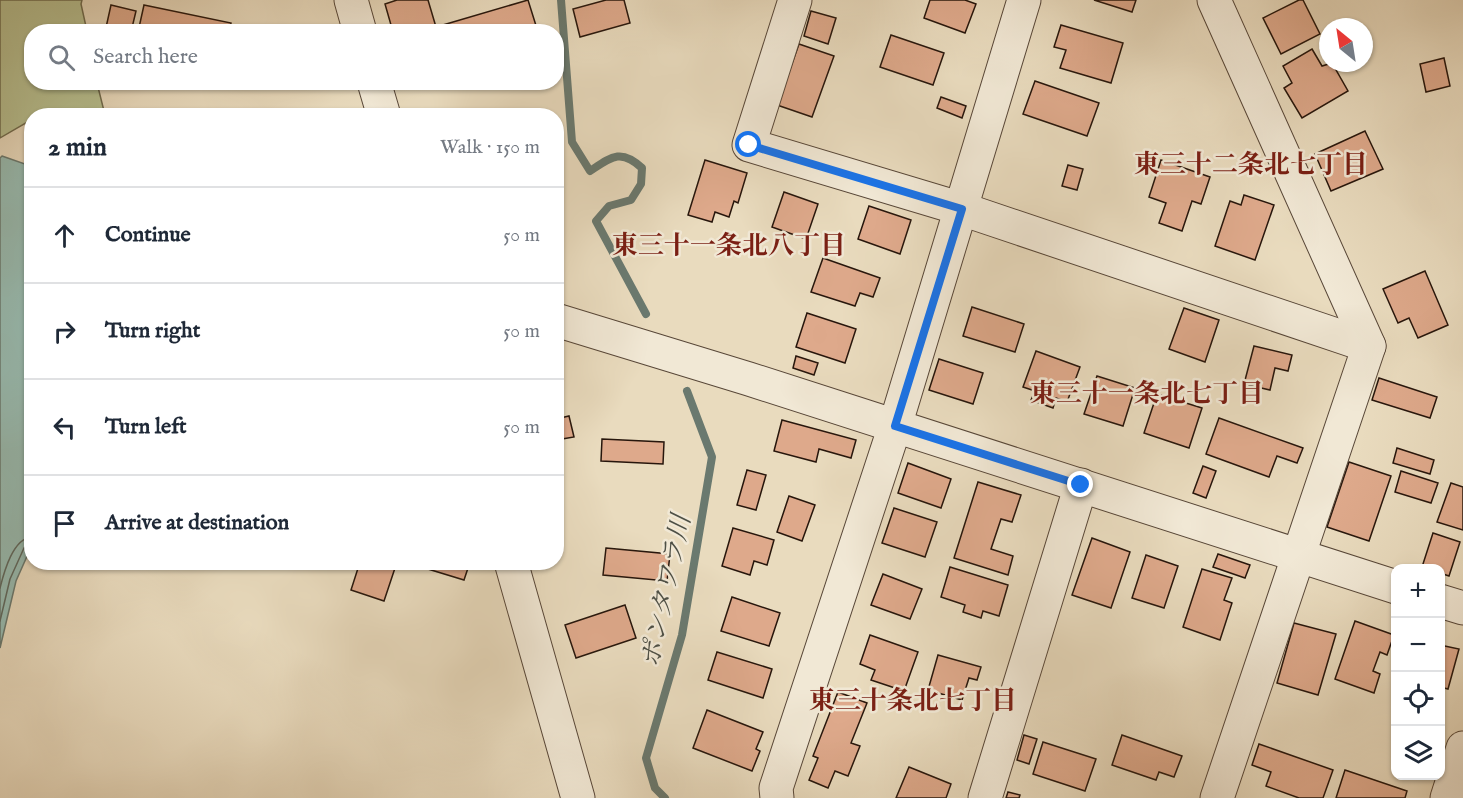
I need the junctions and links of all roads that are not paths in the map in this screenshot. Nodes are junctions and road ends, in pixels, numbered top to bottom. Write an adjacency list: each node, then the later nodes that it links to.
1 (351, 0): 5 (street)
2 (795, 0): 8 (street)
3 (1024, 0): 8 (street)
4 (1214, 0): 10 (street)
5 (358, 24)
6 (376, 90): 7 (street)
7 (382, 108)
8 (962, 209): 10 (street); 11 (street)
9 (564, 323): 11 (street)
10 (1369, 346): 13 (street)
11 (895, 426): 12 (street); 20 (street)
12 (1081, 485): 13 (street); 21 (street)
13 (1298, 557): 15 (street); 22 (street)
14 (513, 570): 19 (street)
15 (1391, 586)
16 (1445, 603): 17 (street)
17 (1463, 608)
18 (1463, 748): 23 (street)
19 (578, 798)
20 (777, 798)
21 (985, 798)
22 (1217, 798)
23 (1447, 798)

